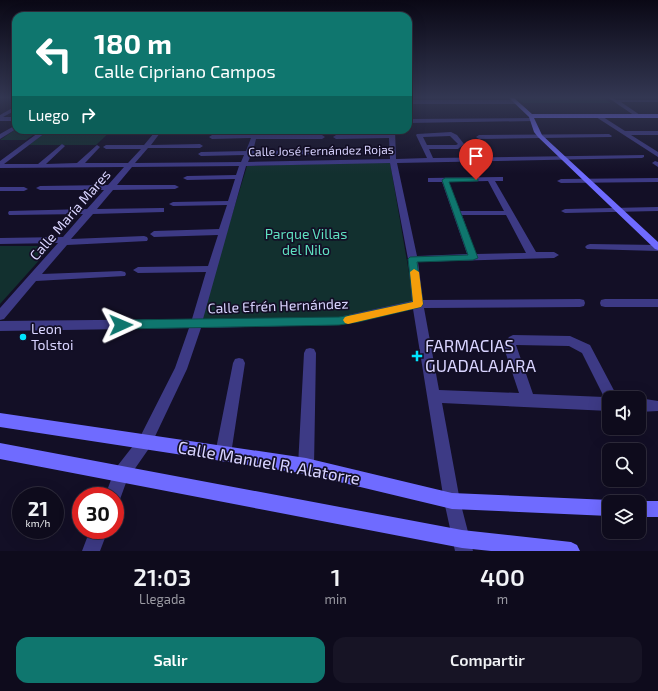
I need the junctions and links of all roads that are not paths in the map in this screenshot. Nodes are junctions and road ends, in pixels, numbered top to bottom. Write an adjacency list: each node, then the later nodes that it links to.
1 (533, 123): 12 (street)
2 (607, 123): 4 (street)
3 (12, 130): 14 (street)
4 (622, 133): 5 (street); 27 (street)
5 (658, 133)
6 (41, 134): 33 (street)
7 (157, 134): 22 (street, Calle María Mares)
8 (212, 134): 9 (street)
9 (254, 134): 15 (street); 25 (street)
10 (378, 134): 16 (street)
11 (392, 134): 30 (street)
12 (540, 136): 13 (street); 17 (street); 29 (street)
13 (608, 136)
14 (0, 137)
15 (322, 137)
16 (336, 137)
17 (479, 137)
18 (62, 146): 34 (street)
19 (200, 146): 22 (street)
20 (97, 147): 35 (street)
21 (106, 147): 22 (street)
22 (146, 147): 36 (street, Calle María Mares)
23 (426, 147): 23 (street); 31 (street)
24 (330, 152): 25 (street)
25 (249, 153): 26 (street); 32 (street)
26 (201, 154)
27 (658, 155)
28 (642, 156): 29 (street, Calle José Fernández Rojas)
29 (563, 157): 31 (street, Calle José Fernández Rojas); 45 (street)
30 (393, 160): 31 (street, Calle José Fernández Rojas); 32 (street, Calle José Fernández Rojas); 71 (street)
31 (431, 160)
32 (243, 164): 36 (street, Calle José Fernández Rojas); 37 (street)
33 (0, 165): 34 (street, Calle José Fernández Rojas)
34 (39, 166): 35 (street, Calle José Fernández Rojas)
35 (78, 166): 36 (street, Calle José Fernández Rojas)
36 (130, 166): 48 (street, Calle María Mares)
37 (239, 177): 38 (street); 51 (street)
38 (187, 178)
39 (500, 179): 42 (street)
40 (431, 180): 41 (street)
41 (445, 180): 42 (street); 59 (street)
42 (491, 180): 60 (street)
43 (658, 180): 45 (street)
44 (562, 181): 45 (street)
45 (588, 181): 55 (street)
46 (175, 187): 48 (street)
47 (40, 188): 48 (street)
48 (110, 188): 57 (street, Calle María Mares)
49 (0, 189): 50 (street)
50 (24, 189)
51 (232, 203): 52 (street); 61 (street)
52 (173, 204)
53 (658, 209): 55 (street)
54 (161, 210): 57 (street)
55 (619, 210): 56 (street); 67 (street)
56 (565, 211)
57 (90, 212): 58 (street); 65 (street, Calle María Mares)
58 (12, 213)
59 (457, 213): 60 (street); 70 (street)
60 (510, 213): 69 (street)
61 (223, 232): 62 (street); 73 (street)
62 (154, 234)
63 (144, 239): 65 (street)
64 (0, 241): 65 (street)
65 (65, 241): 75 (street, Calle María Mares)
66 (590, 247): 67 (street)
67 (658, 248)
68 (554, 255): 69 (street)
69 (533, 256): 70 (street)
70 (473, 258): 71 (street)
71 (413, 259): 79 (street)
72 (138, 270): 73 (street)
73 (212, 270): 81 (street)
74 (121, 274): 75 (street)
75 (33, 278): 80 (street, Calle María Mares)
76 (580, 303): 79 (street, Calle Efrén Hernández)
77 (605, 303): 78 (street)
78 (658, 303)
79 (418, 304): 81 (street, Calle Efrén Hernández); 86 (street)
80 (0, 316)
81 (196, 324): 82 (street, Calle Efrén Hernández); 92 (street)
82 (0, 326)
83 (310, 353): 95 (street)
84 (239, 363): 94 (street)
85 (607, 391): 87 (street)
86 (434, 396): 87 (street); 98 (street)
87 (528, 400): 88 (street)
88 (602, 404)
89 (646, 405): 90 (street)
90 (655, 406)
91 (0, 420): 92 (street, Calle Manuel R. Alatorre)
92 (145, 442): 94 (street, Calle Manuel R. Alatorre); 96 (street)
93 (0, 451): 96 (street)
94 (224, 454): 95 (street, Calle Manuel R. Alatorre)
95 (306, 466): 98 (street, Calle Manuel R. Alatorre)
96 (121, 475): 97 (street); 103 (street)
97 (116, 487)
98 (452, 501): 99 (street, Calle Manuel R. Alatorre); 103 (street)
99 (602, 508)
100 (646, 509): 101 (street)
101 (658, 510)
102 (96, 539): 104 (street)
103 (463, 545): 105 (street)
104 (91, 551)
105 (571, 551)

